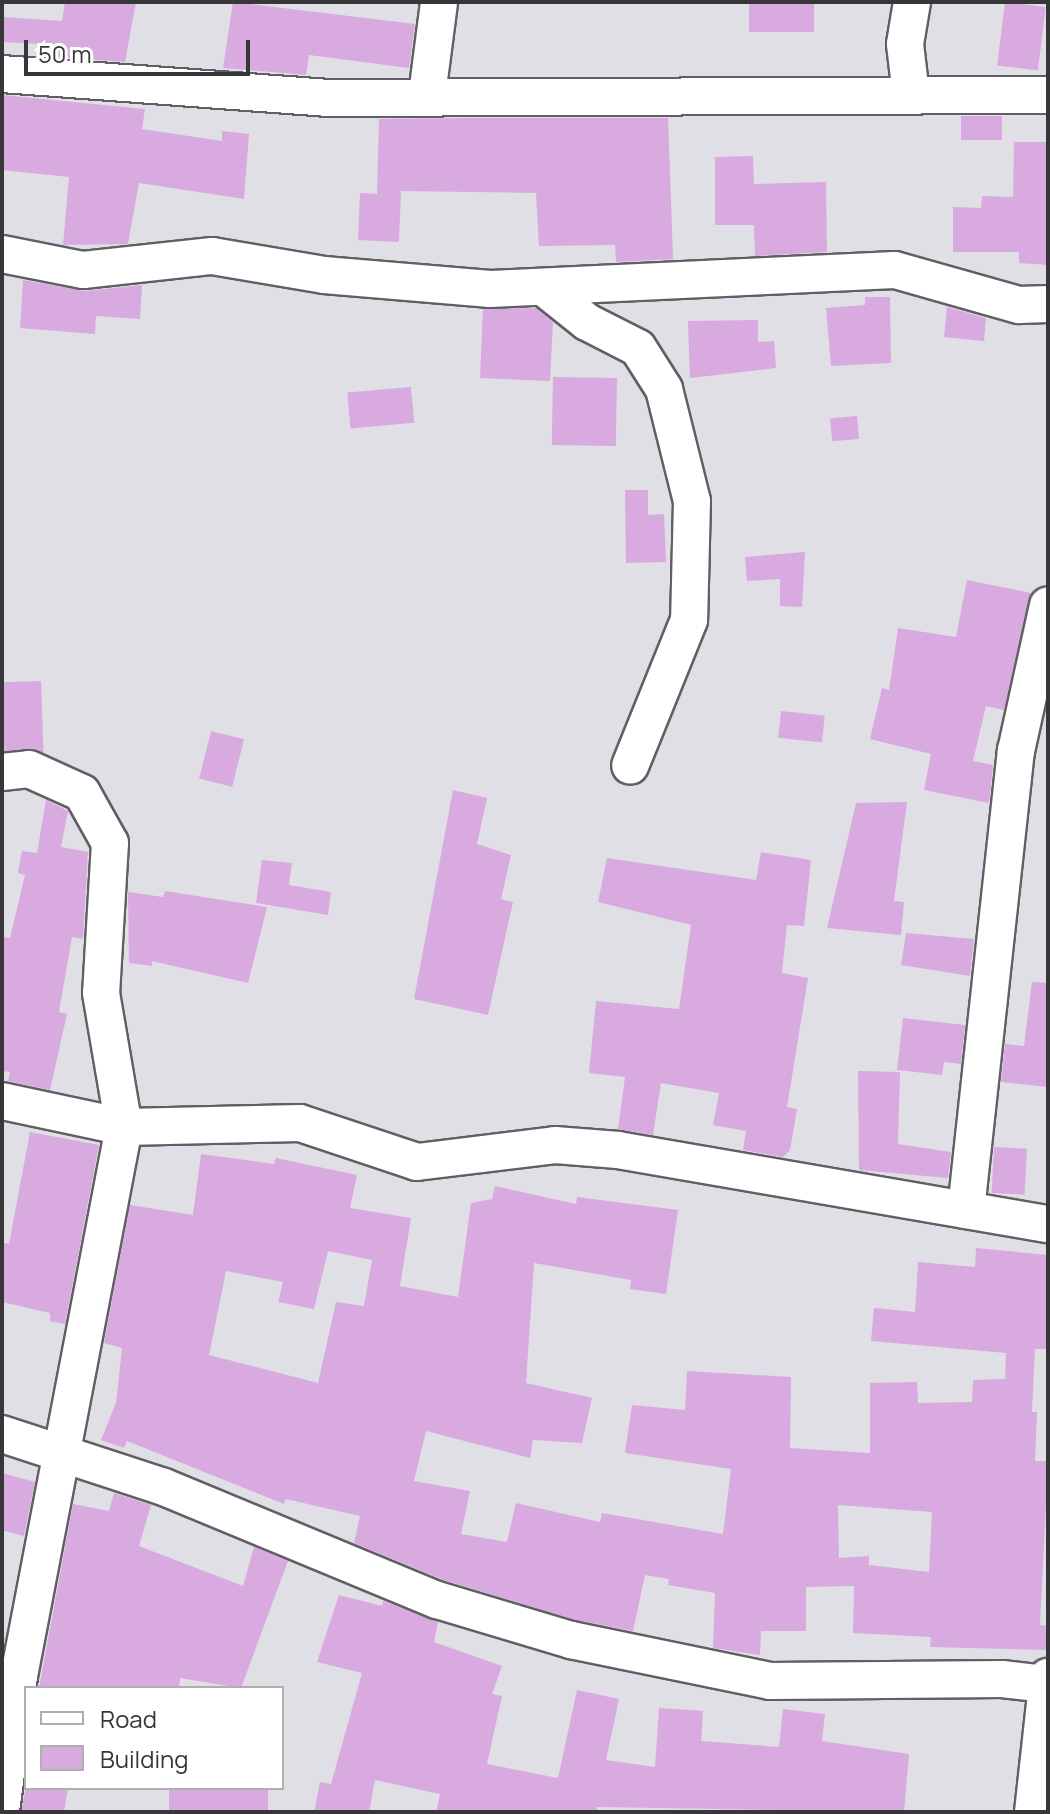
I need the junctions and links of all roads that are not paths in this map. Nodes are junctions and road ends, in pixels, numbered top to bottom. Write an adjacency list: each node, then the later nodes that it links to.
1 (439, 2): 4 (street)
2 (912, 2): 5 (street)
3 (2, 74): 4 (street)
4 (427, 95): 5 (street)
5 (911, 95): 6 (street)
6 (1048, 95)
7 (2, 222): 8 (street)
8 (8, 256): 9 (street)
9 (543, 287): 10 (street); 12 (street)
10 (1048, 304)
11 (1048, 605): 16 (street)
12 (630, 766)
13 (2, 772): 15 (street)
14 (2, 1101): 15 (street)
15 (124, 1127): 16 (street); 19 (street)
16 (966, 1210): 17 (street)
17 (1048, 1224)
18 (2, 1434): 19 (street)
19 (64, 1457): 20 (street); 21 (street)
20 (1047, 1671): 23 (street)
21 (10, 1674): 22 (street)
22 (2, 1804)
23 (1033, 1812)

